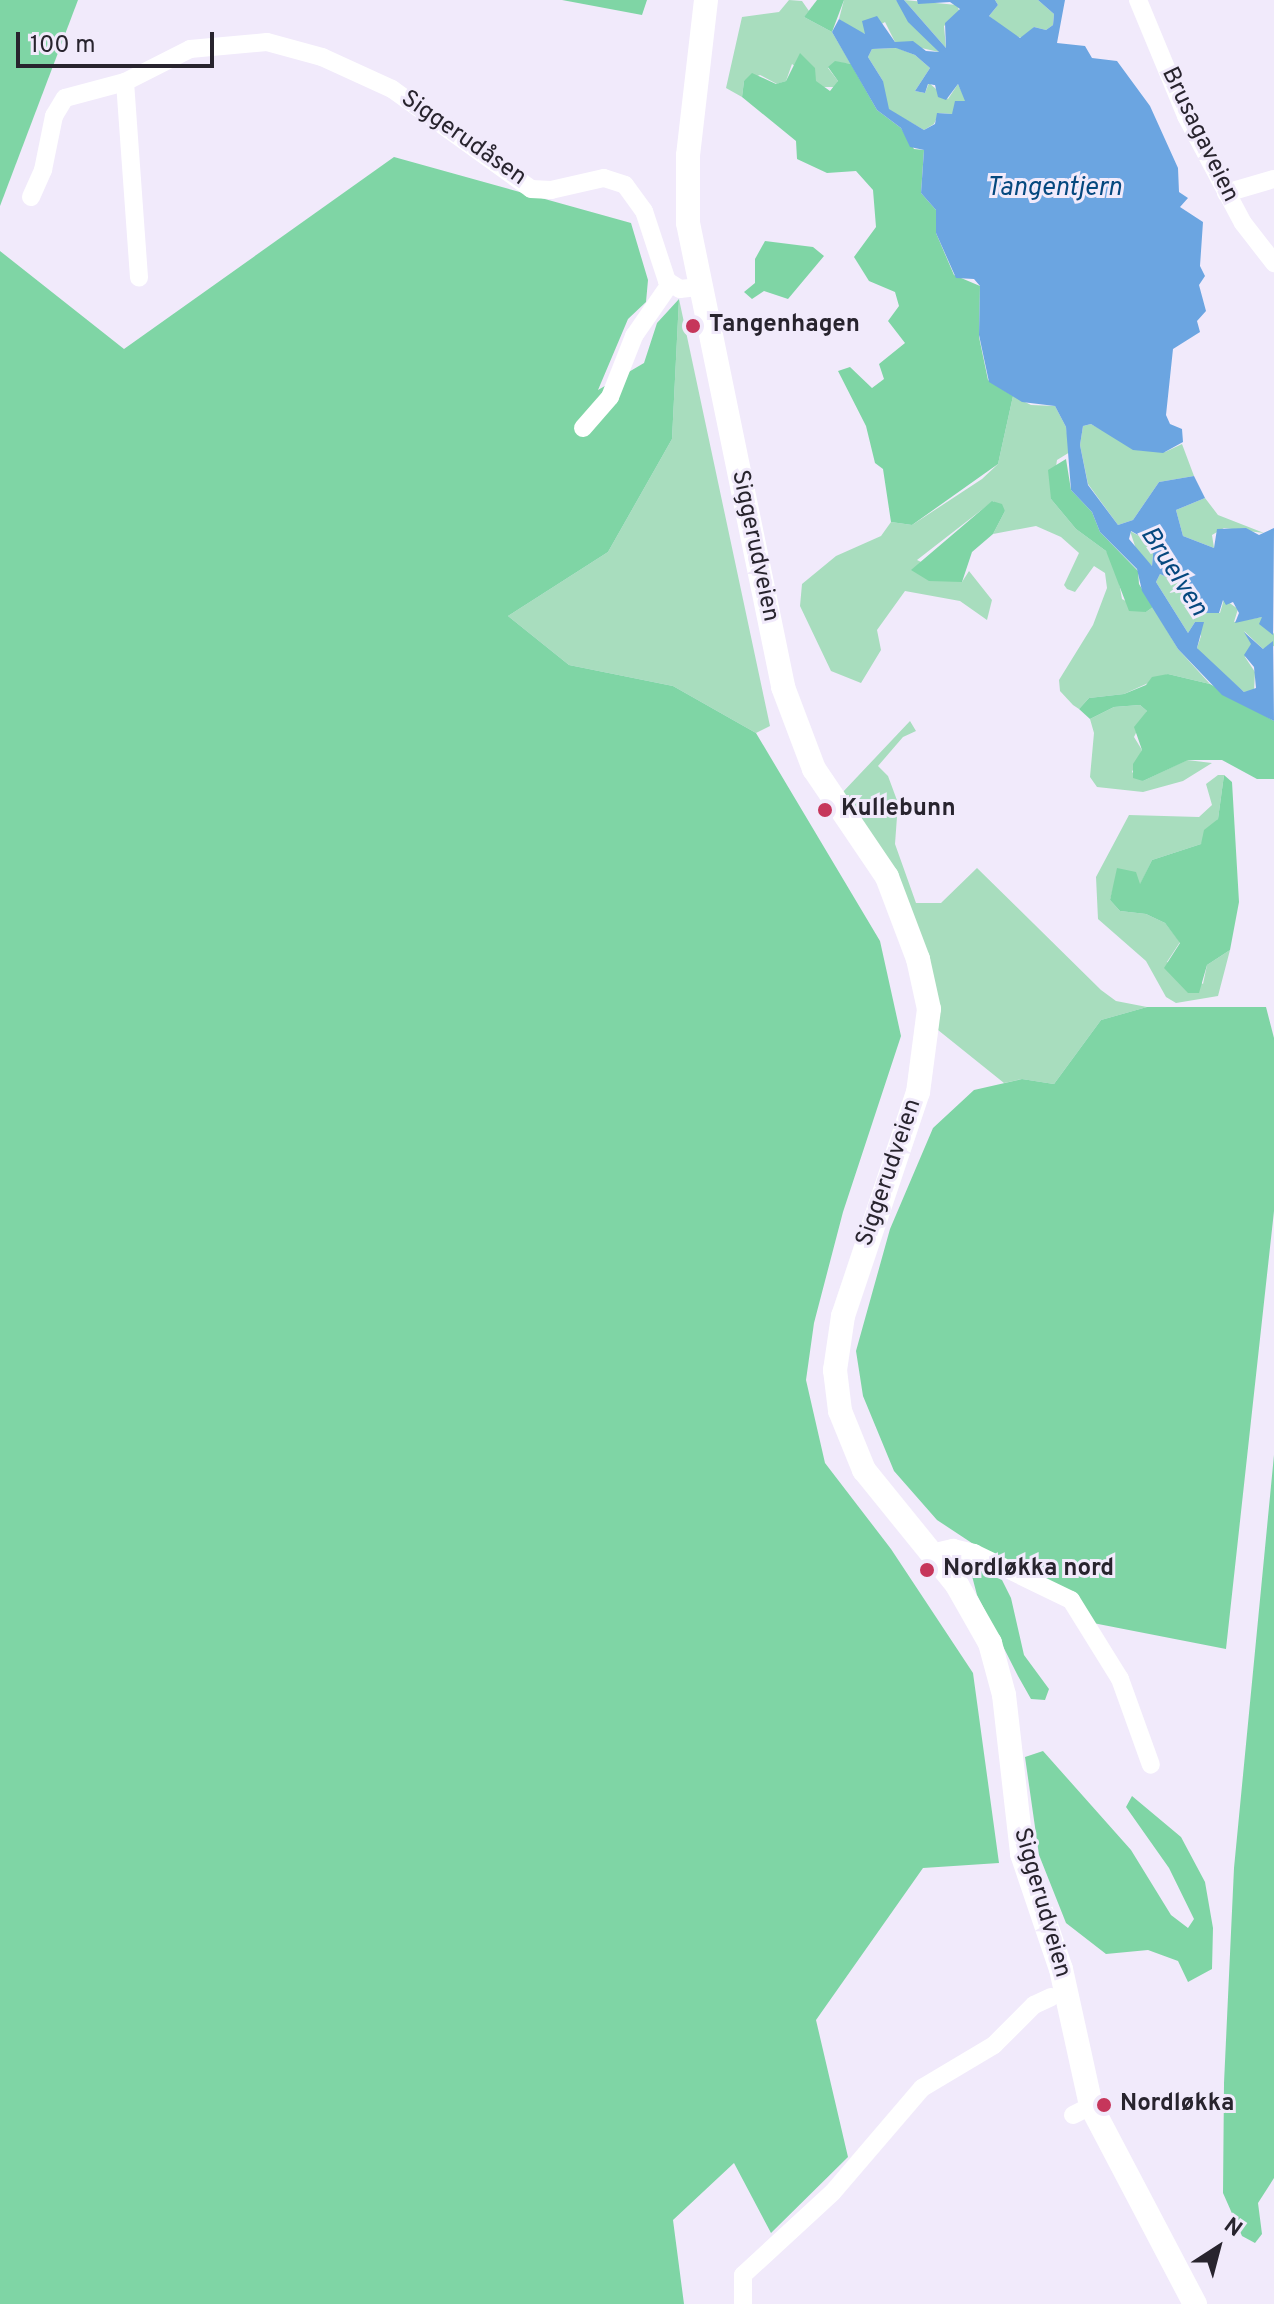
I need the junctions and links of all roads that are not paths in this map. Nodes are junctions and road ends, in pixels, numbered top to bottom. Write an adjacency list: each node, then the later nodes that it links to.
1 (706, 0): 10 (main road, Siggerudveien)
2 (1138, 0): 5 (street, Brusagaveien)
3 (125, 82): 6 (street, Siggerudåsen); 8 (street); 9 (street, Siggerudåsen)
4 (1274, 179): 5 (street)
5 (1226, 193): 7 (street, Brusagaveien)
6 (31, 197)
7 (1274, 263)
8 (139, 278)
9 (670, 284): 10 (street); 11 (street)
10 (700, 287): 12 (main road, Siggerudveien)
11 (583, 428)
12 (931, 1553): 13 (street); 16 (main road, Siggerudveien)
13 (1151, 1765)
14 (1051, 1997): 15 (street)
15 (743, 2304)
16 (1195, 2304)

